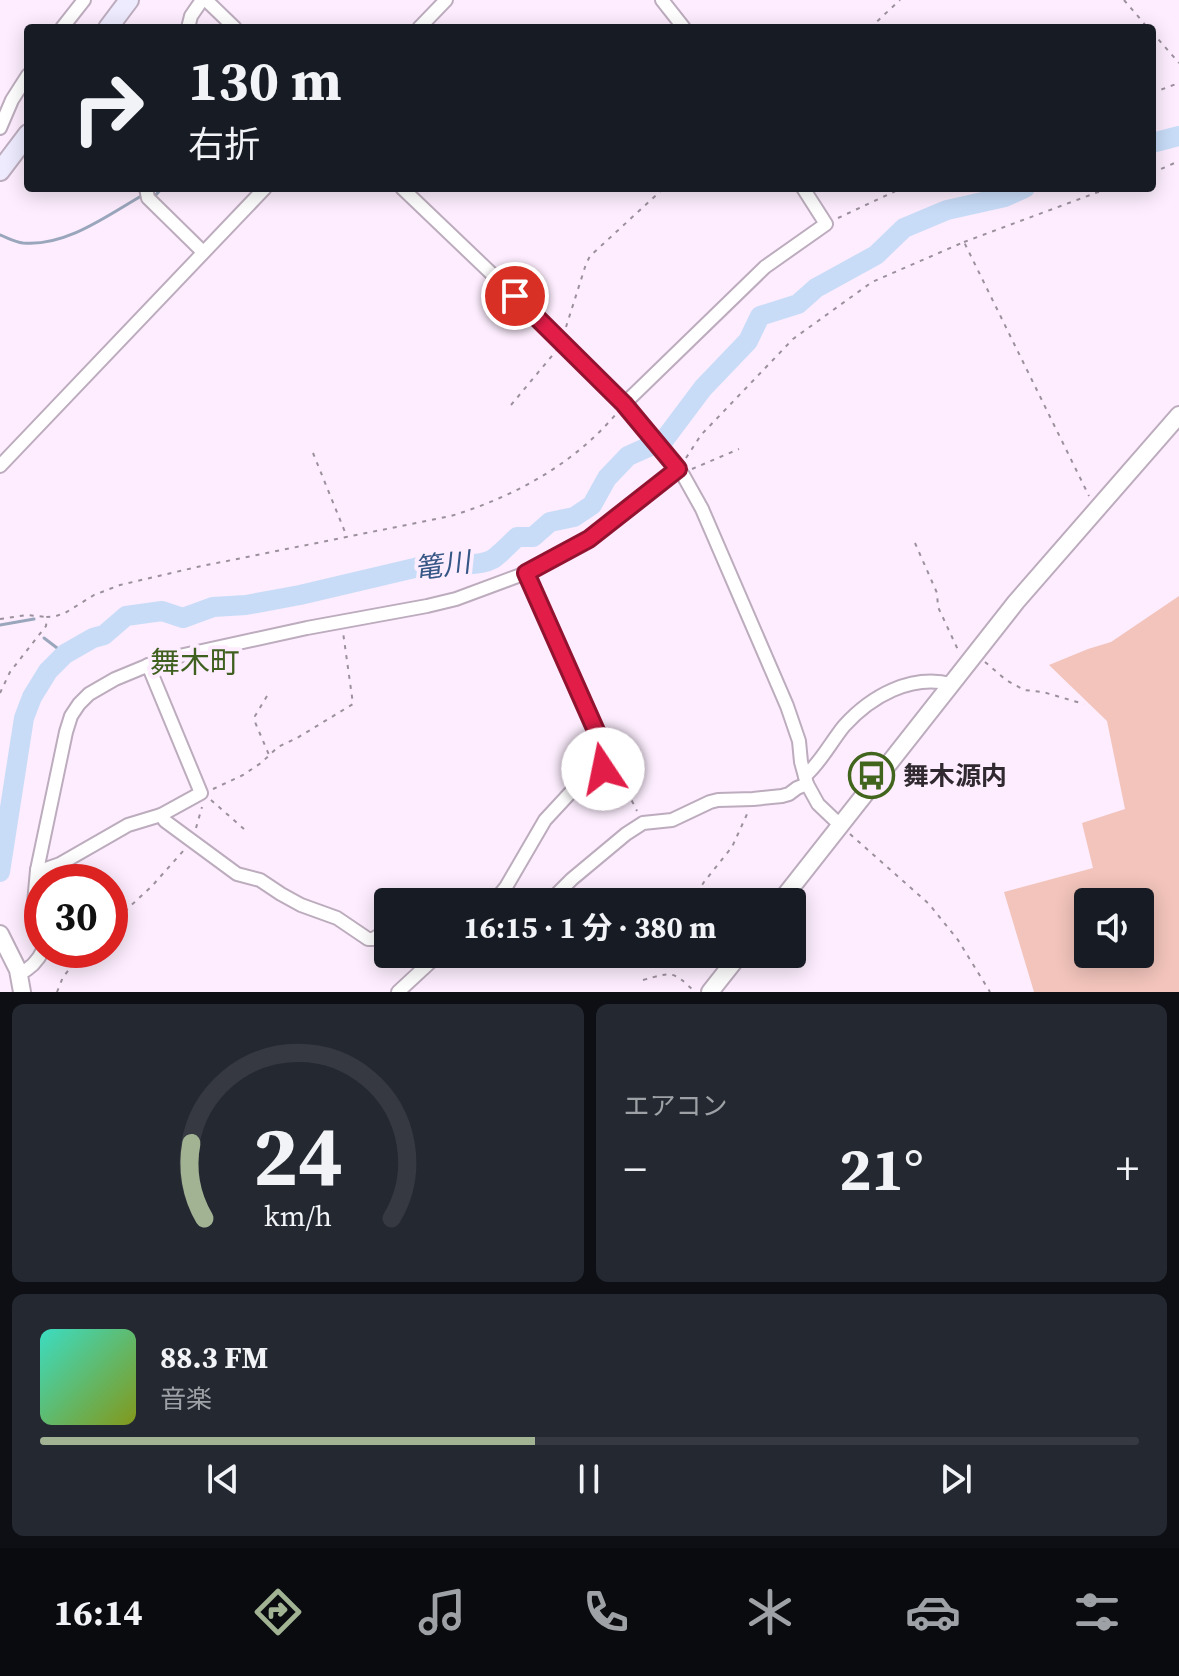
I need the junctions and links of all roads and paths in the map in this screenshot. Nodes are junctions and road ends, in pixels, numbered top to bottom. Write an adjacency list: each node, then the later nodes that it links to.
1 (84, 0): 8 (street)
2 (129, 0): 9 (main road)
3 (204, 0): 10 (street); 11 (street)
4 (446, 0): 12 (street)
5 (662, 0): 13 (street)
6 (900, 0): 14 (path)
7 (1124, 0): 15 (path)
8 (65, 24)
9 (111, 24)
10 (189, 24)
11 (231, 24)
12 (423, 24)
13 (681, 24)
14 (874, 24)
15 (1145, 24)
16 (1156, 37): 17 (path)
17 (1179, 63)
18 (24, 81): 21 (street)
19 (1179, 83): 20 (path)
20 (1156, 92)
21 (0, 128)
22 (24, 139): 24 (main road)
23 (1179, 161): 25 (path)
24 (0, 171)
25 (1156, 171)
26 (147, 192): 35 (street)
27 (261, 192): 35 (street)
28 (406, 192): 36 (street)
29 (660, 192): 36 (path)
30 (806, 192): 33 (street)
31 (894, 192): 33 (path)
32 (1098, 192): 34 (path)
33 (826, 224): 38 (street)
34 (964, 242): 43 (path); 44 (path)
35 (203, 252): 42 (street)
36 (562, 341): 37 (path); 38 (street)
37 (511, 405)
38 (626, 406): 43 (street); 45 (path)
39 (1179, 415): 44 (street)
40 (739, 449): 43 (path)
41 (313, 453): 45 (path)
42 (0, 466)
43 (681, 472): 47 (street); 59 (street)
44 (1095, 509): 51 (street)
45 (348, 538): 48 (path)
46 (915, 543): 51 (path)
47 (526, 573): 50 (street); 58 (street)
48 (47, 617): 49 (path); 54 (path)
49 (0, 619)
50 (342, 621): 52 (street); 57 (path)
51 (973, 657): 53 (street); 56 (path)
52 (148, 665): 60 (street); 67 (street)
53 (951, 684): 59 (street); 64 (street)
54 (0, 693)
55 (267, 696): 57 (path)
56 (1084, 704)
57 (269, 755): 60 (path)
58 (603, 769): 63 (path); 69 (street)
59 (806, 780): 61 (street); 64 (street)
60 (203, 793): 62 (street); 65 (path); 66 (path)
61 (753, 799): 63 (street); 71 (path)
62 (161, 815): 66 (street); 68 (street)
63 (643, 823): 70 (street)
64 (840, 825): 72 (street); 87 (path)
65 (244, 829)
66 (192, 839): 73 (path); 75 (street)
67 (38, 864)
68 (60, 864)
69 (505, 888)
70 (563, 888)
71 (700, 888)
72 (791, 888)
73 (128, 908)
74 (0, 934): 80 (street)
75 (374, 938)
76 (26, 968): 80 (street)
77 (70, 968): 83 (path)
78 (423, 968): 84 (street)
79 (729, 968): 86 (street)
80 (19, 972): 82 (street)
81 (643, 980): 85 (path)
82 (22, 992)
83 (57, 992)
84 (398, 992)
85 (695, 992)
86 (710, 992)
87 (990, 992)

